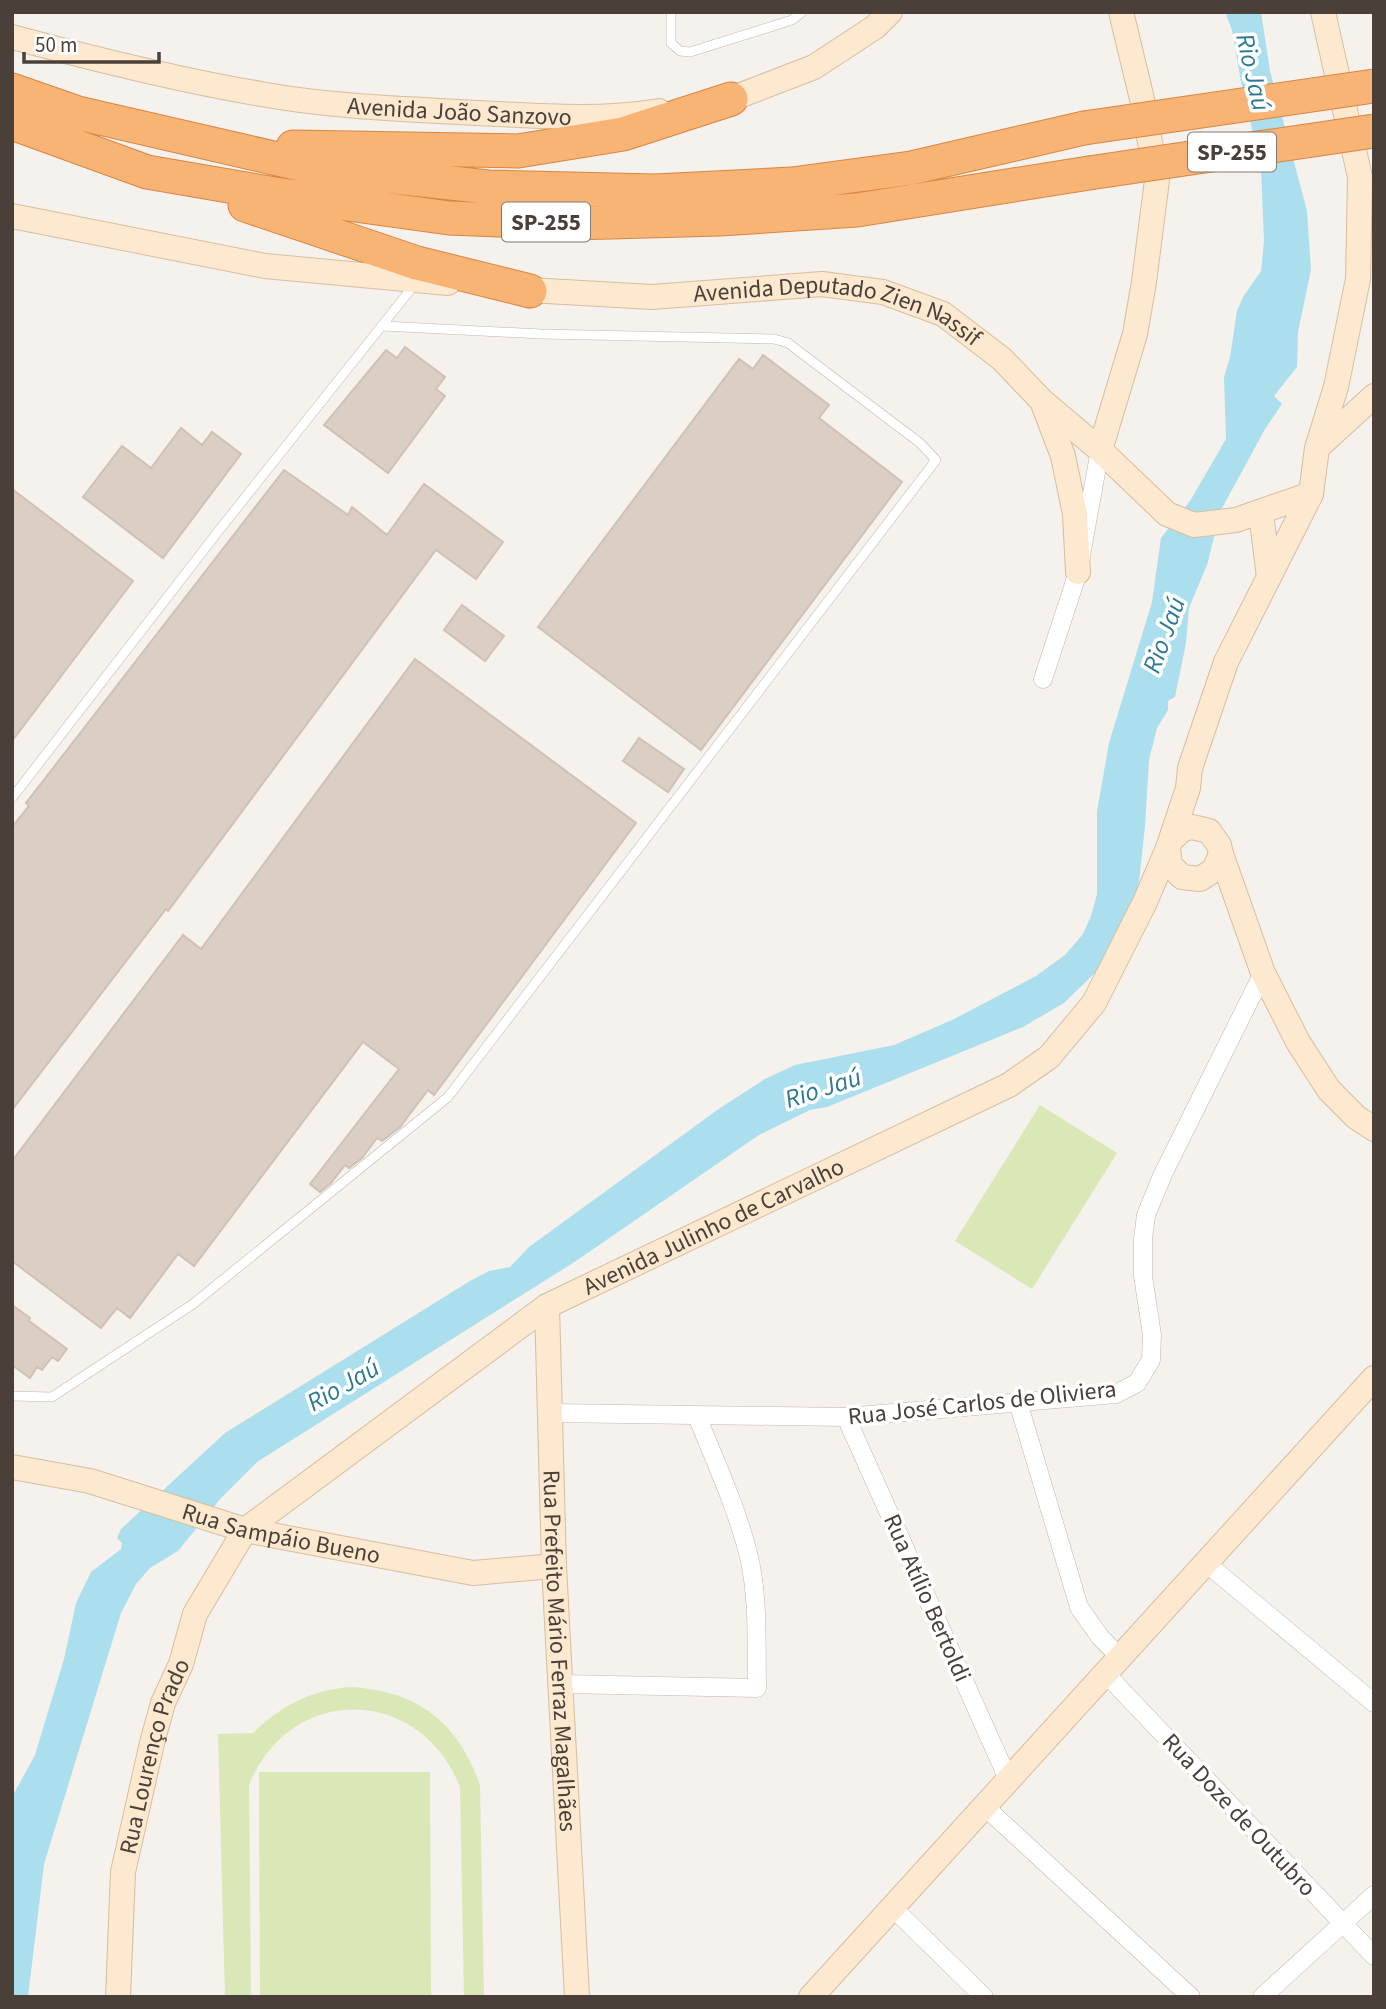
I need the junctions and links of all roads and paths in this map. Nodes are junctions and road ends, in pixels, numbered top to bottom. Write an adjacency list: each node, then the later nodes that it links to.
1 (671, 12): 2 (lane)
2 (802, 12)
3 (890, 12): 9 (main road, Avenida João Sanzovo)
4 (1121, 12): 21 (main road)
5 (1323, 12): 20 (main road, Avenida Julinho de Carvalho)
6 (12, 37): 9 (main road, Avenida João Sanzovo)
7 (1374, 86): 12 (highway, SP-255, bridge)
8 (12, 90): 12 (highway, SP-255)
9 (731, 99): 12 (highway)
10 (12, 123): 13 (highway, SP-255)
11 (1374, 131): 13 (highway, SP-255, bridge)
12 (212, 145)
13 (147, 172): 16 (highway)
14 (12, 216): 15 (main road, Avenida Deputado Zien Nassif)
15 (419, 280): 16 (main road, Avenida Deputado Zien Nassif); 17 (lane)
16 (530, 291): 19 (main road, Avenida Deputado Zien Nassif)
17 (383, 326): 28 (lane); 38 (lane)
18 (1374, 397): 20 (main road)
19 (1042, 401): 21 (main road, Avenida Deputado Zien Nassif); 24 (main road)
20 (1317, 448): 22 (main road, Avenida Julinho de Carvalho)
21 (1109, 457): 23 (main road, Avenida Deputado Zien Nassif); 24 (street)
22 (1311, 494): 23 (main road, Avenida Deputado Zien Nassif); 25 (main road, Avenida Julinho de Carvalho)
23 (1261, 513): 25 (main road)
24 (1078, 572): 26 (street)
25 (1269, 577): 27 (main road, Avenida Julinho de Carvalho)
26 (1043, 679)
27 (1189, 778): 29 (main road); 30 (main road, Avenida Julinho de Carvalho)
28 (12, 798)
29 (1216, 843): 30 (main road); 31 (main road); 33 (main road)
30 (1169, 844): 31 (main road); 32 (main road, Avenida Julinho de Carvalho)
31 (1195, 880): 32 (main road); 33 (main road)
32 (1145, 902): 36 (main road, Avenida Julinho de Carvalho)
33 (1243, 916): 34 (main road)
34 (1264, 973): 35 (main road); 39 (street, Rua José Carlos de Oliviera)
35 (1374, 1129)
36 (547, 1306): 40 (main road, Rua Prefeito Mário Ferraz Magalhães); 44 (main road, Avenida Julinho de Carvalho)
37 (1374, 1378): 45 (main road)
38 (12, 1396)
39 (1018, 1402): 42 (street, Rua José Carlos de Oliviera); 47 (street, Rua Doze de Outubro)
40 (552, 1413): 41 (street, Rua José Carlos de Oliviera); 46 (main road, Rua Prefeito Mário Ferraz Magalhães)
41 (696, 1416): 42 (street, Rua José Carlos de Oliviera); 48 (street)
42 (846, 1417): 50 (street, Rua Atílio Bertoldi)
43 (12, 1466): 44 (main road, Rua Sampáio Bueno)
44 (245, 1530): 46 (main road, Rua Sampáio Bueno); 56 (main road, Rua Lourenço Prado)
45 (1206, 1563): 47 (main road); 49 (street)
46 (554, 1566): 48 (main road, Rua Prefeito Mário Ferraz Magalhães)
47 (1112, 1665): 50 (main road); 54 (street, Rua Doze de Outubro)
48 (562, 1684): 57 (main road, Rua Prefeito Mário Ferraz Magalhães)
49 (1374, 1703)
50 (1008, 1779): 51 (main road)
51 (984, 1806): 53 (main road); 60 (street)
52 (1374, 1895): 54 (street)
53 (892, 1907): 58 (main road); 59 (street)
54 (1342, 1924): 55 (street, Rua Doze de Outubro); 61 (street)
55 (1374, 1956)
56 (118, 1997)
57 (577, 1997)
58 (811, 1997)
59 (984, 1997)
60 (1191, 1997)
61 (1262, 1997)

